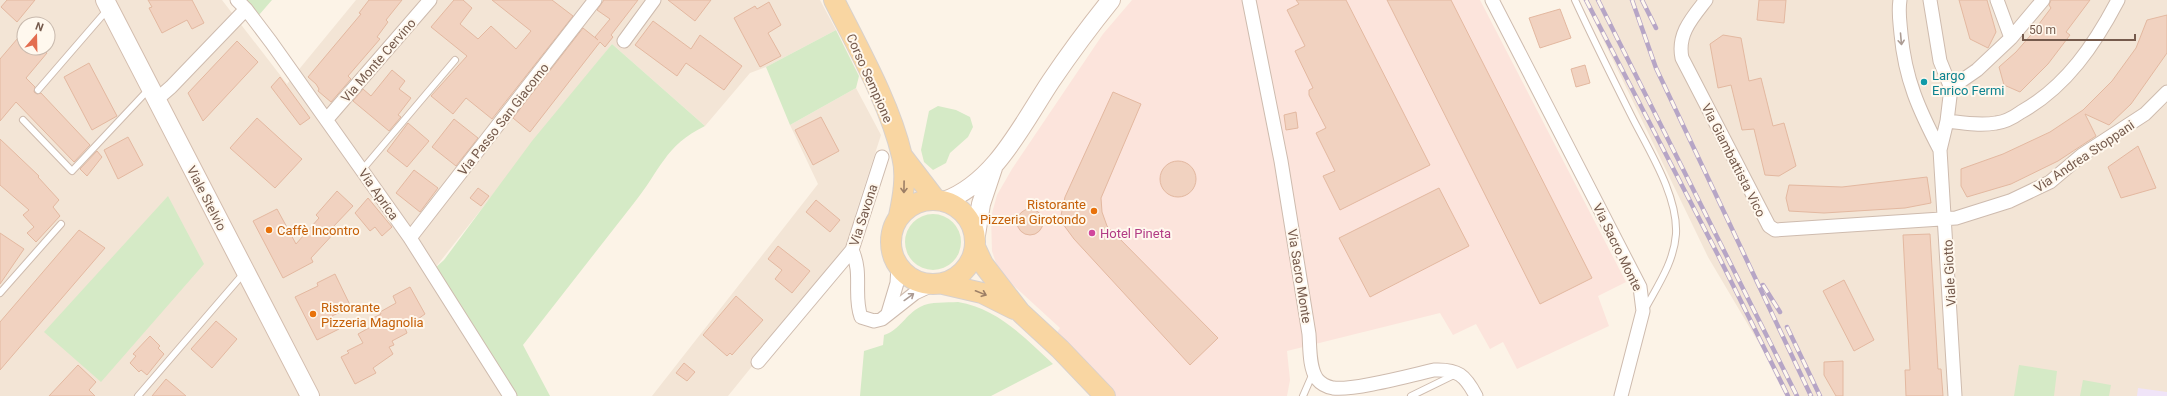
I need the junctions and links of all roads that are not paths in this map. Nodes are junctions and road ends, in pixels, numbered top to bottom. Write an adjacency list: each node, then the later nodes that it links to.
1 (236, 0): 17 (street, Via Aprica)
2 (430, 0): 25 (street, Via Monte Cervino)
3 (595, 0): 37 (street, Via Passo San Giacomo)
4 (654, 0): 19 (street)
5 (834, 0): 30 (main road, Corso Sempione)
6 (1111, 0): 31 (street)
7 (1249, 0): 48 (street, Via Sacro Monte)
8 (1492, 0): 44 (street, Via Sacro Monte)
9 (1575, 0): 44 (lane)
10 (1706, 0): 35 (street, Via Giambattista Vico)
11 (1900, 0): 28 (street, Viale Giotto, one-way to 28)
12 (1930, 0): 21 (street, Viale Giotto)
13 (1997, 0): 18 (street)
14 (2043, 0): 18 (street)
15 (2118, 0): 27 (street)
16 (107, 4): 22 (lane); 24 (street, Viale Stelvio)
17 (246, 9): 24 (street); 25 (street, Via Aprica)
18 (2011, 38): 21 (street)
19 (624, 41)
20 (455, 60): 32 (lane)
21 (1951, 88): 27 (street, Viale Giotto)
22 (38, 90)
23 (2167, 92): 35 (street, Via Andrea Stoppani)
24 (153, 94): 26 (lane); 41 (street, Viale Stelvio)
25 (327, 119): 32 (street, Via Aprica)
26 (23, 120)
27 (1948, 121): 28 (street, Viale Giotto)
28 (1940, 150): 35 (street, Viale Giotto)
29 (882, 156): 39 (street, Via Savona)
30 (902, 157): 33 (main road, Corso Sempione); 34 (main road, Corso Sempione, one-way to 34)
31 (993, 167): 33 (street); 38 (street)
32 (362, 170): 37 (street, Via Aprica)
33 (940, 200): 34 (main road); 38 (main road)
34 (899, 216): 40 (main road)
35 (1946, 219): 58 (street, Viale Giotto)
36 (61, 224): 43 (lane)
37 (410, 238): 52 (street, Via Aprica)
38 (976, 242): 42 (main road); 45 (main road)
39 (852, 250): 46 (street); 47 (street, Via Savona)
40 (898, 266): 42 (main road); 46 (street)
41 (245, 272): 50 (lane); 51 (street, Viale Stelvio)
42 (938, 284): 45 (main road, one-way to 45); 46 (street, one-way to 42)
43 (0, 293)
44 (1643, 311): 57 (street, Via Sacro Monte)
45 (1020, 312): 53 (main road)
46 (888, 313)
47 (758, 362)
48 (1314, 372): 49 (street); 54 (lane)
49 (1458, 373): 55 (lane); 56 (street)
50 (138, 396)
51 (310, 396)
52 (510, 396)
53 (1105, 396)
54 (1303, 396)
55 (1411, 396)
56 (1476, 396)
57 (1622, 396)
58 (1955, 396)

